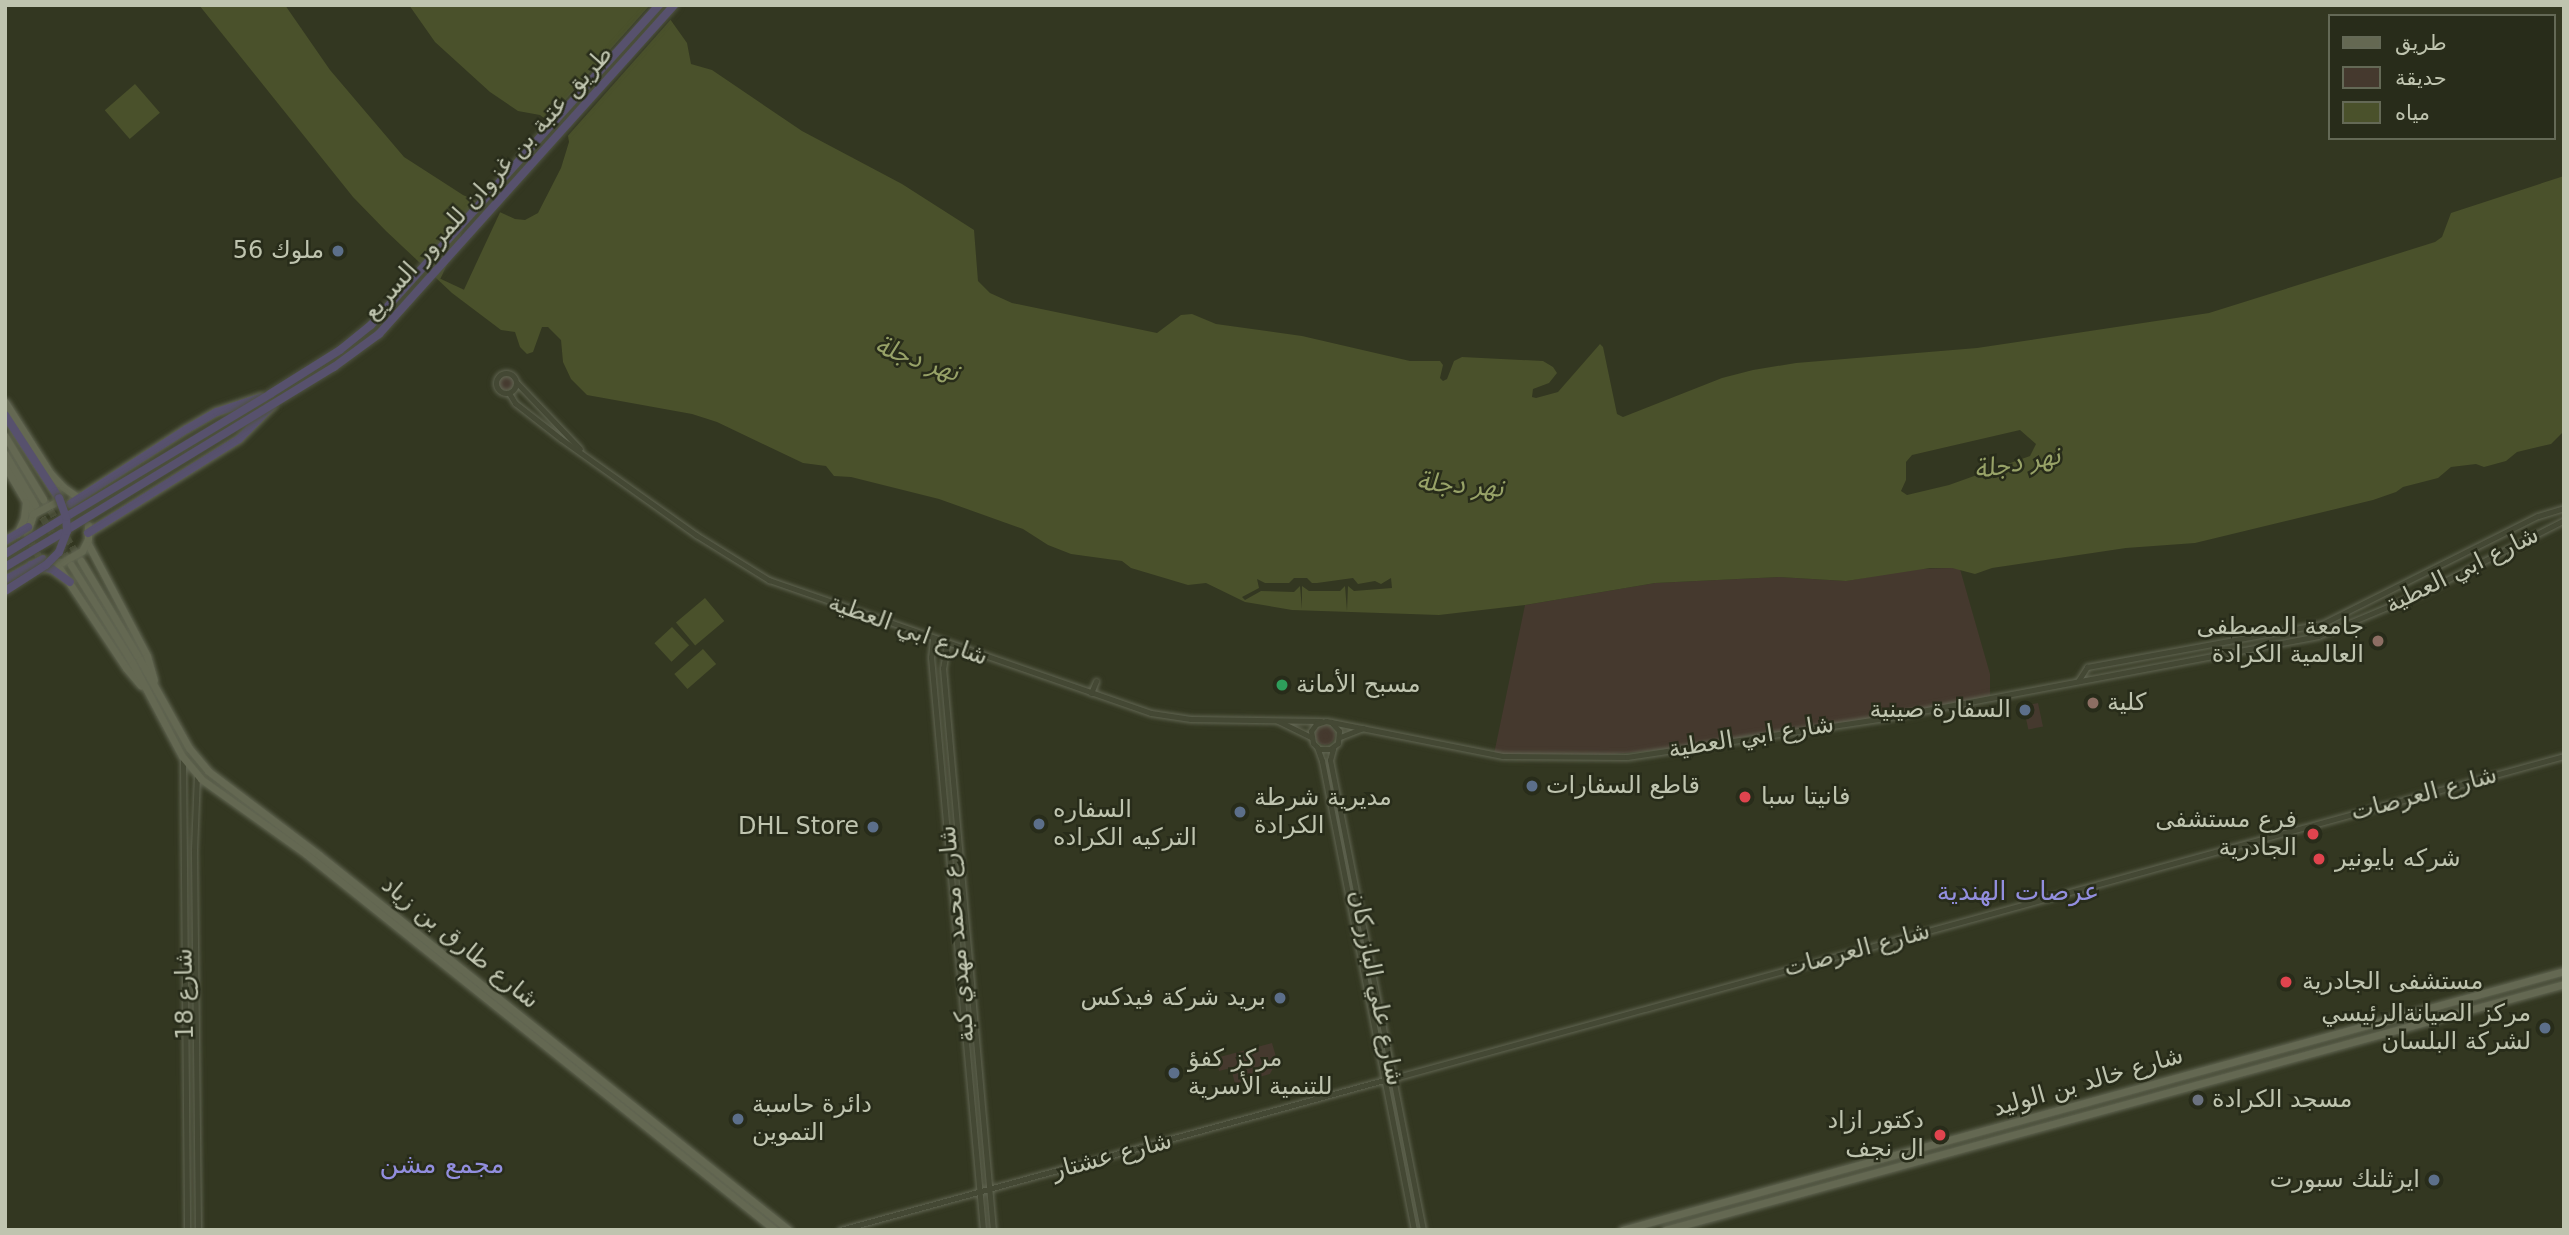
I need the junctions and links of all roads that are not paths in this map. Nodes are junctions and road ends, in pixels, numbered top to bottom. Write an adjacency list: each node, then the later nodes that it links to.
1 (659, 5): 5 (highway, طريق عتبة بن غزوان للمرور السريع, bridge)
2 (674, 5): 7 (highway, طريق عتبة بن غزوان للمرور السريع, bridge)
3 (517, 383): 4 (street); 4 (street); 10 (street, شارع ابي العطية)
4 (509, 393): 10 (street, شارع ابي العطية)
5 (270, 394): 13 (highway, bridge); 17 (highway, طريق عتبة بن غزوان للمرور السريع, bridge)
6 (5, 402): 13 (main road)
7 (275, 403): 23 (highway, bridge); 30 (highway, طريق عتبة بن غزوان للمرور السريع, bridge)
8 (5, 415): 33 (highway, bridge)
9 (5, 436): 14 (main road)
10 (582, 452): 36 (street, شارع ابي العطية)
11 (5, 454): 16 (main road)
12 (5, 466): 15 (main road)
13 (81, 496): 17 (highway)
14 (43, 499)
15 (26, 502): 19 (main road); 22 (main road)
16 (35, 505)
17 (66, 508): 19 (main road); 25 (highway, طريق عتبة بن غزوان للمرور السريع, bridge)
18 (2564, 508): 34 (street)
19 (33, 514): 21 (main road)
20 (2564, 520): 35 (street, شارع ابي العطية)
21 (27, 530): 22 (highway)
22 (17, 534): 24 (highway)
23 (88, 534): 32 (main road); 40 (main road)
24 (5, 541)
25 (5, 554)
26 (42, 558): 28 (highway)
27 (80, 561): 40 (main road, شارع طارق بن زياد)
28 (31, 565): 31 (highway); 32 (highway)
29 (72, 565): 41 (main road, شارع طارق بن زياد)
30 (5, 567)
31 (5, 580)
32 (70, 582): 41 (main road)
33 (5, 591)
34 (2322, 624): 35 (street); 39 (street)
35 (2327, 632): 39 (street, شارع ابي العطية)
36 (933, 639): 37 (street, شارع ابي العطية); 57 (street, شارع محمد مهدي كبة)
37 (947, 644): 42 (street, شارع ابي العطية); 58 (street, شارع محمد مهدي كبة)
38 (1096, 681): 42 (street)
39 (2078, 681): 45 (street, شارع ابي العطية)
40 (156, 688): 70 (main road, شارع طارق بن زياد)
41 (148, 692): 51 (main road, شارع طارق بن زياد)
42 (1091, 693): 43 (street, شارع ابي العطية)
43 (1268, 719): 44 (street, شارع ابي العطية); 46 (street, شارع ابي العطية)
44 (1327, 721): 45 (street, شارع ابي العطية); 46 (street); 47 (street)
45 (1369, 727): 47 (street)
46 (1311, 737): 48 (street)
47 (1340, 737): 49 (street)
48 (1317, 747): 49 (street); 62 (street, شارع علي البازركان)
49 (1335, 747): 61 (street, شارع علي البازركان)
50 (2564, 756): 61 (street, شارع العرصات)
51 (183, 758): 52 (main road, شارع طارق بن زياد); 55 (street, شارع 18)
52 (197, 775): 53 (main road, شارع طارق بن زياد); 54 (street, شارع 18)
53 (204, 782): 54 (main road); 69 (main road, شارع طارق بن زياد)
54 (195, 786): 56 (street, شارع 18)
55 (183, 858): 56 (street); 67 (street, شارع 18)
56 (194, 858): 68 (street, شارع 18)
57 (953, 887): 58 (street); 64 (street, شارع محمد مهدي كبة)
58 (963, 889): 63 (street, شارع محمد مهدي كبة)
59 (2564, 971): 76 (main road, شارع خالد بن الوليد)
60 (2564, 984): 77 (main road, شارع خالد بن الوليد)
61 (1394, 1078): 75 (street, شارع علي البازركان)
62 (1384, 1080): 66 (street, شارع عشتار); 74 (street, شارع علي البازركان)
63 (981, 1092): 64 (street); 66 (street, شارع محمد مهدي كبة)
64 (972, 1093): 65 (street, شارع محمد مهدي كبة)
65 (979, 1190): 66 (street, شارع عشتار); 71 (street, شارع عشتار); 72 (street, شارع محمد مهدي كبة)
66 (989, 1190): 73 (street, شارع محمد مهدي كبة)
67 (187, 1230)
68 (198, 1230)
69 (775, 1230)
70 (789, 1230)
71 (840, 1230)
72 (983, 1230)
73 (993, 1230)
74 (1414, 1230)
75 (1423, 1230)
76 (1622, 1230)
77 (1665, 1230)

